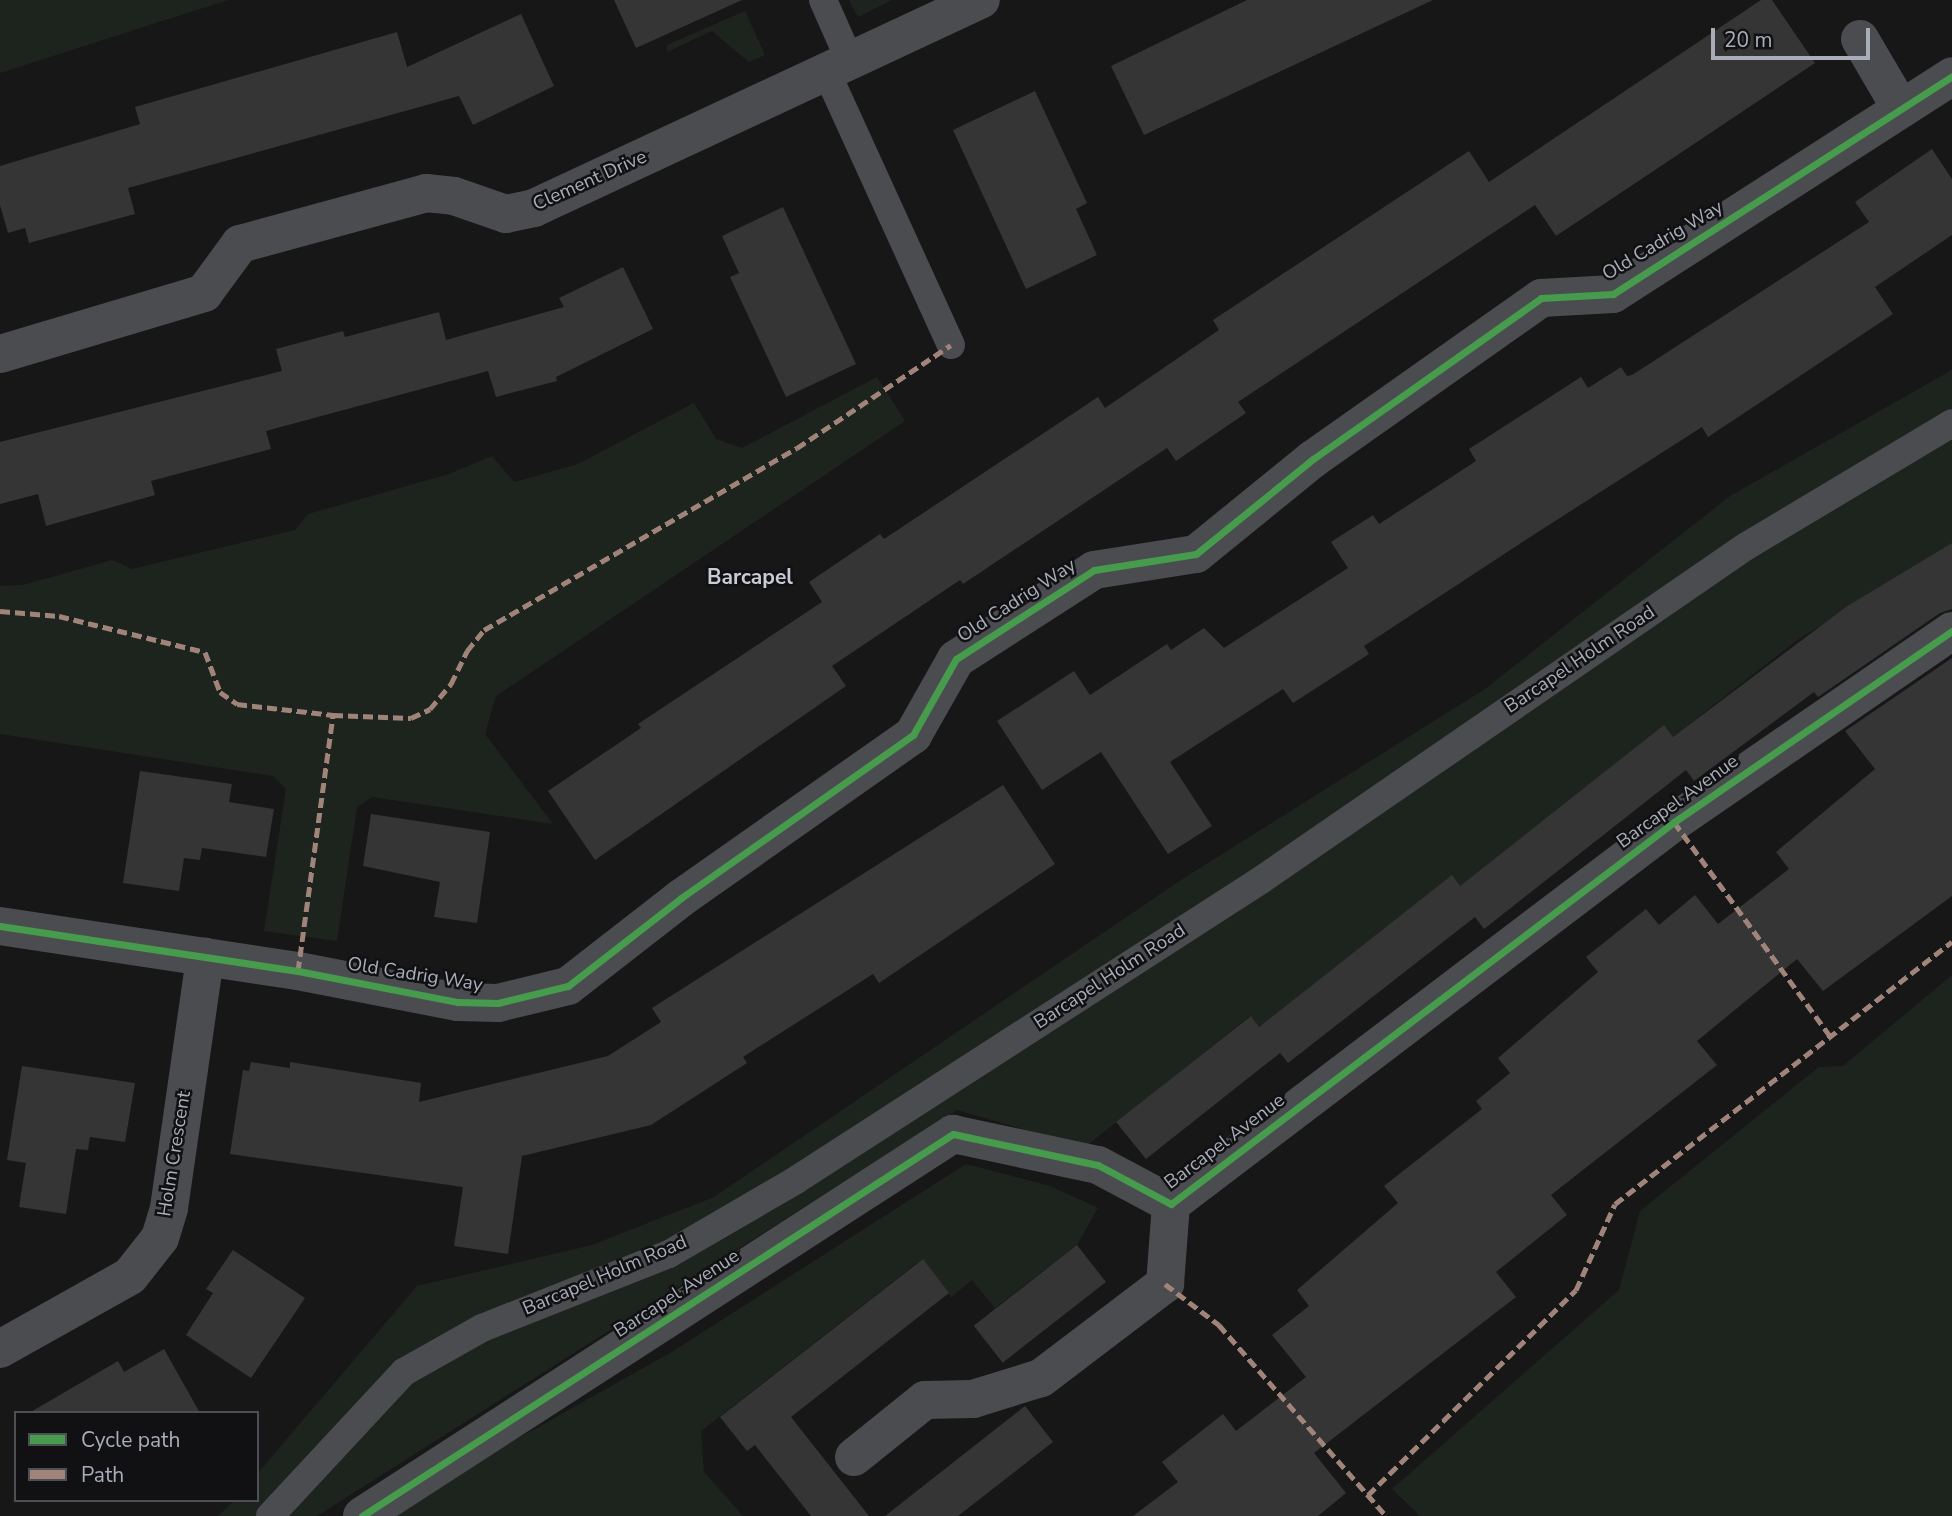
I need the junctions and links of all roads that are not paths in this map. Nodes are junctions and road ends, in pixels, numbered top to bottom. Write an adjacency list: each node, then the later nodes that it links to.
1 (823, 0): 4 (lane)
2 (976, 1): 4 (street, Clement Drive)
3 (1860, 39): 6 (street)
4 (839, 67): 7 (lane); 8 (street, Clement Drive)
5 (1952, 76): 6 (street, Old Cadrig Way)
6 (1901, 108): 12 (street, Old Cadrig Way)
7 (951, 345)
8 (0, 354)
9 (1952, 423): 16 (lane, Barcapel Holm Road)
10 (1952, 631): 13 (street, Barcapel Avenue)
11 (0, 926): 12 (street, Old Cadrig Way)
12 (205, 957): 14 (street, Holm Crescent)
13 (1171, 1204): 15 (street, Barcapel Avenue); 17 (street, Barcapel Avenue)
14 (0, 1349)
15 (853, 1457)
16 (270, 1516)
17 (362, 1516)

